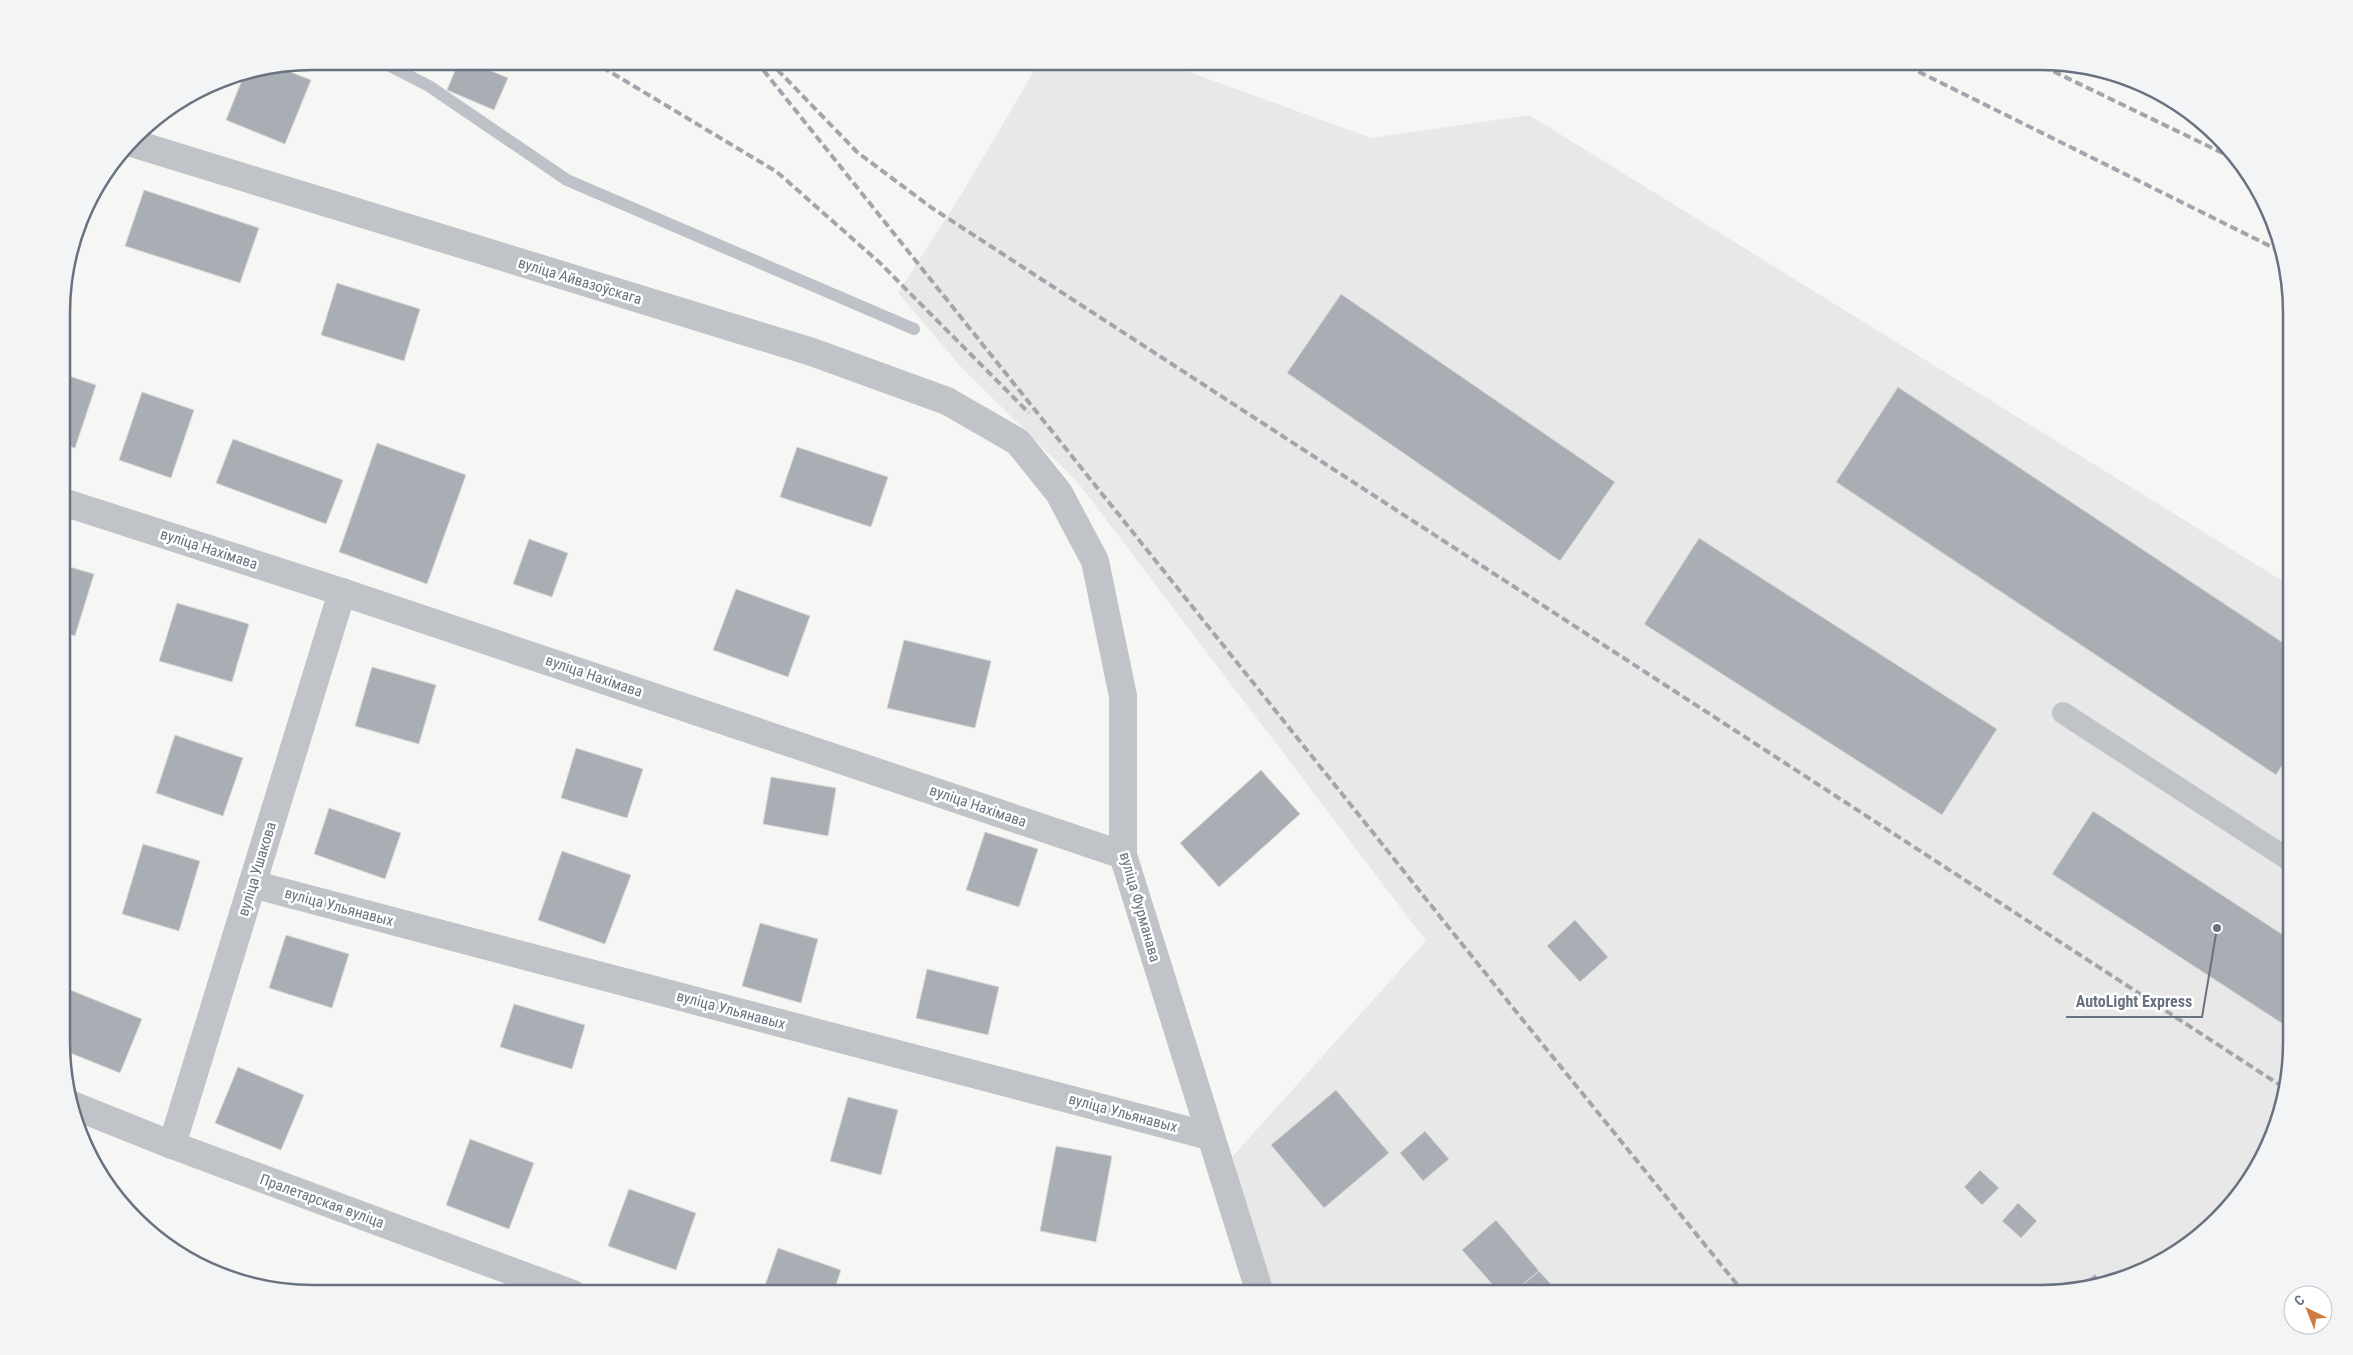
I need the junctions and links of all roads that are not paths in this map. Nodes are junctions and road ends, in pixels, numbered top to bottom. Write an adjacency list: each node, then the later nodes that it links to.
1 (138, 145): 2 (street, вуліца Айвазоўскага)
2 (1018, 442): 6 (street, вуліца Фурманава)
3 (70, 504): 4 (street, вуліца Нахімава)
4 (342, 592): 6 (street, вуліца Нахімава); 8 (street, вуліца Ушакова)
5 (2063, 713): 7 (lane)
6 (1123, 855): 10 (street, вуліца Фурманава)
7 (2283, 855)
8 (252, 884): 10 (street, вуліца Ульянавых); 11 (street, вуліца Ушакова)
9 (79, 1108): 11 (street, Пралетарская вуліца)
10 (1210, 1136): 13 (street, вуліца Фурманава)
11 (172, 1145): 12 (street, Пралетарская вуліца)
12 (549, 1285)
13 (1257, 1285)

